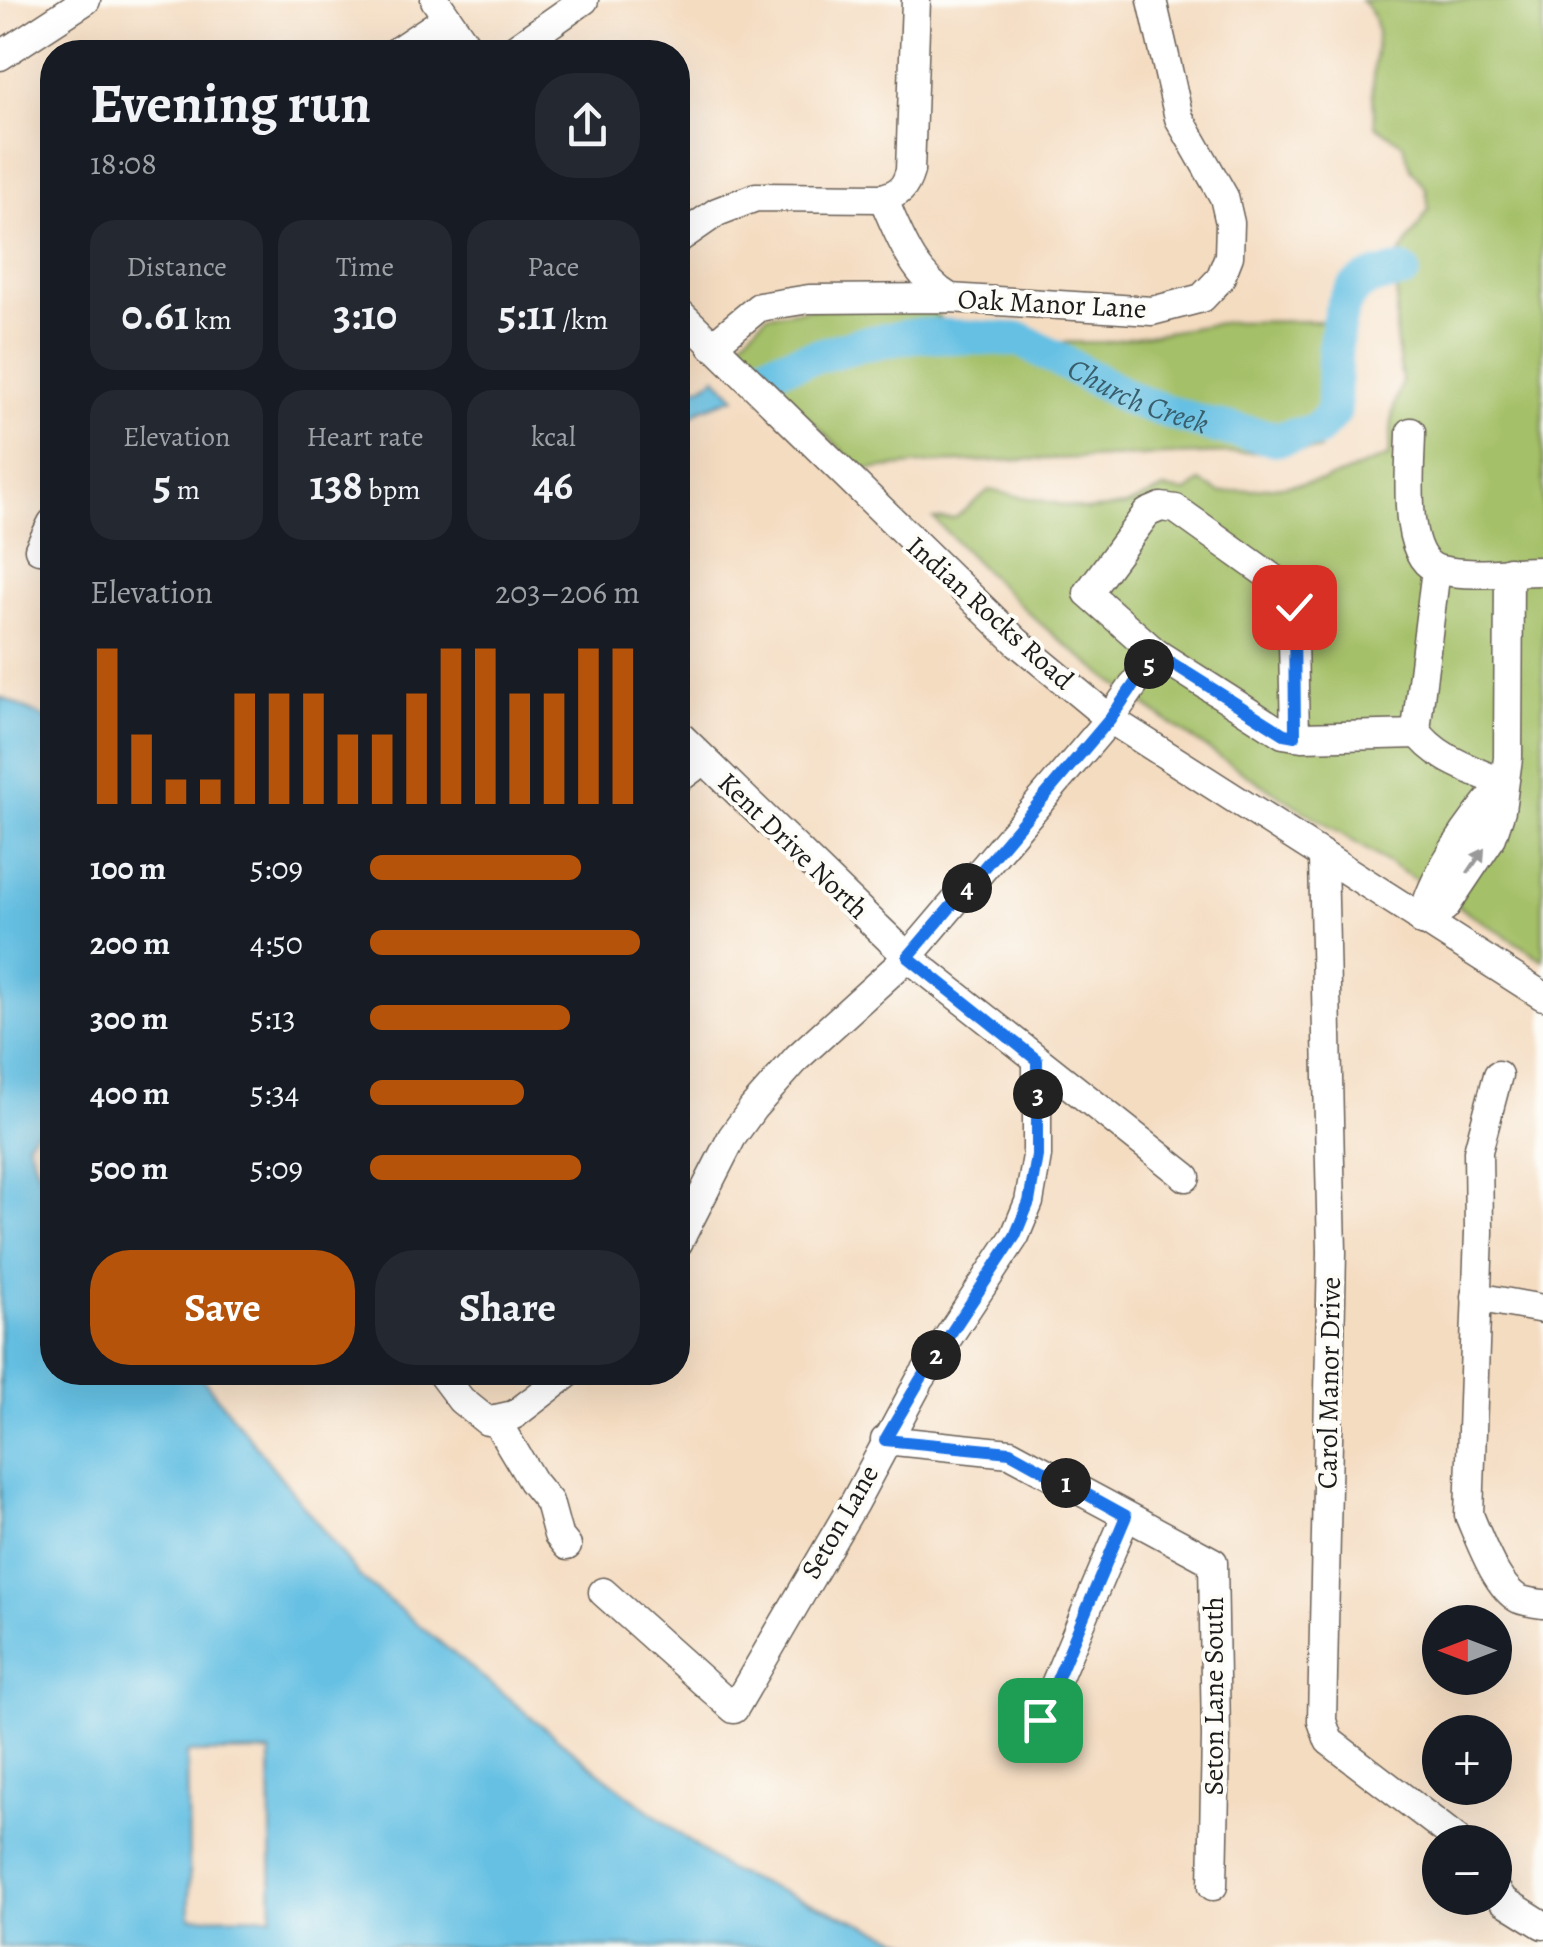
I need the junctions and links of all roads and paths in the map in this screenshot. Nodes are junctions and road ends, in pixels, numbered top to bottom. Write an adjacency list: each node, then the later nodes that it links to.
1 (86, 0): 9 (street)
2 (584, 0): 8 (street)
3 (916, 0): 10 (street)
4 (1152, 0): 12 (street, Oak Manor Lane)
5 (441, 9): 6 (street); 7 (street)
6 (409, 40)
7 (463, 40)
8 (527, 40)
9 (0, 56)
10 (883, 198): 11 (street); 12 (street)
11 (690, 231)
12 (950, 298): 14 (street, Oak Manor Lane)
13 (690, 323): 14 (street, Indian Rocks Road)
14 (712, 346): 20 (street, Indian Rocks Road)
15 (1411, 432): 16 (street)
16 (1436, 569): 18 (street); 21 (street)
17 (1543, 570): 18 (street)
18 (1508, 571): 26 (street)
19 (1156, 653): 20 (street); 22 (street); 22 (street)
20 (1110, 719): 27 (street, Indian Rocks Road); 29 (street)
21 (1419, 734): 22 (street); 26 (street)
22 (1295, 736)
23 (690, 746): 24 (street, Kent Drive North)
24 (704, 760): 25 (street); 29 (street, Kent Drive North)
25 (690, 770)
26 (1504, 784): 28 (street)
27 (1323, 858): 28 (street, Indian Rocks Road); 46 (street, Carol Manor Drive)
28 (1422, 921): 30 (street, Indian Rocks Road)
29 (908, 957): 31 (street, Kent Drive North); 34 (street)
30 (1543, 996)
31 (1037, 1060): 33 (street, Kent Drive North); 40 (street, Seton Lane)
32 (1498, 1075): 35 (street)
33 (1186, 1177)
34 (690, 1219)
35 (1476, 1297): 36 (street); 44 (street)
36 (1543, 1309)
37 (450, 1385): 39 (street)
38 (553, 1385): 39 (street)
39 (496, 1419): 42 (street)
40 (885, 1440): 41 (street, Seton Lane South); 43 (street, Seton Lane)
41 (1126, 1516): 45 (street); 47 (street, Seton Lane South)
42 (566, 1546)
43 (604, 1592)
44 (1543, 1604)
45 (1040, 1720)
46 (1440, 1825)
47 (1213, 1886)
48 (1512, 1905): 49 (street)
49 (1543, 1924)

